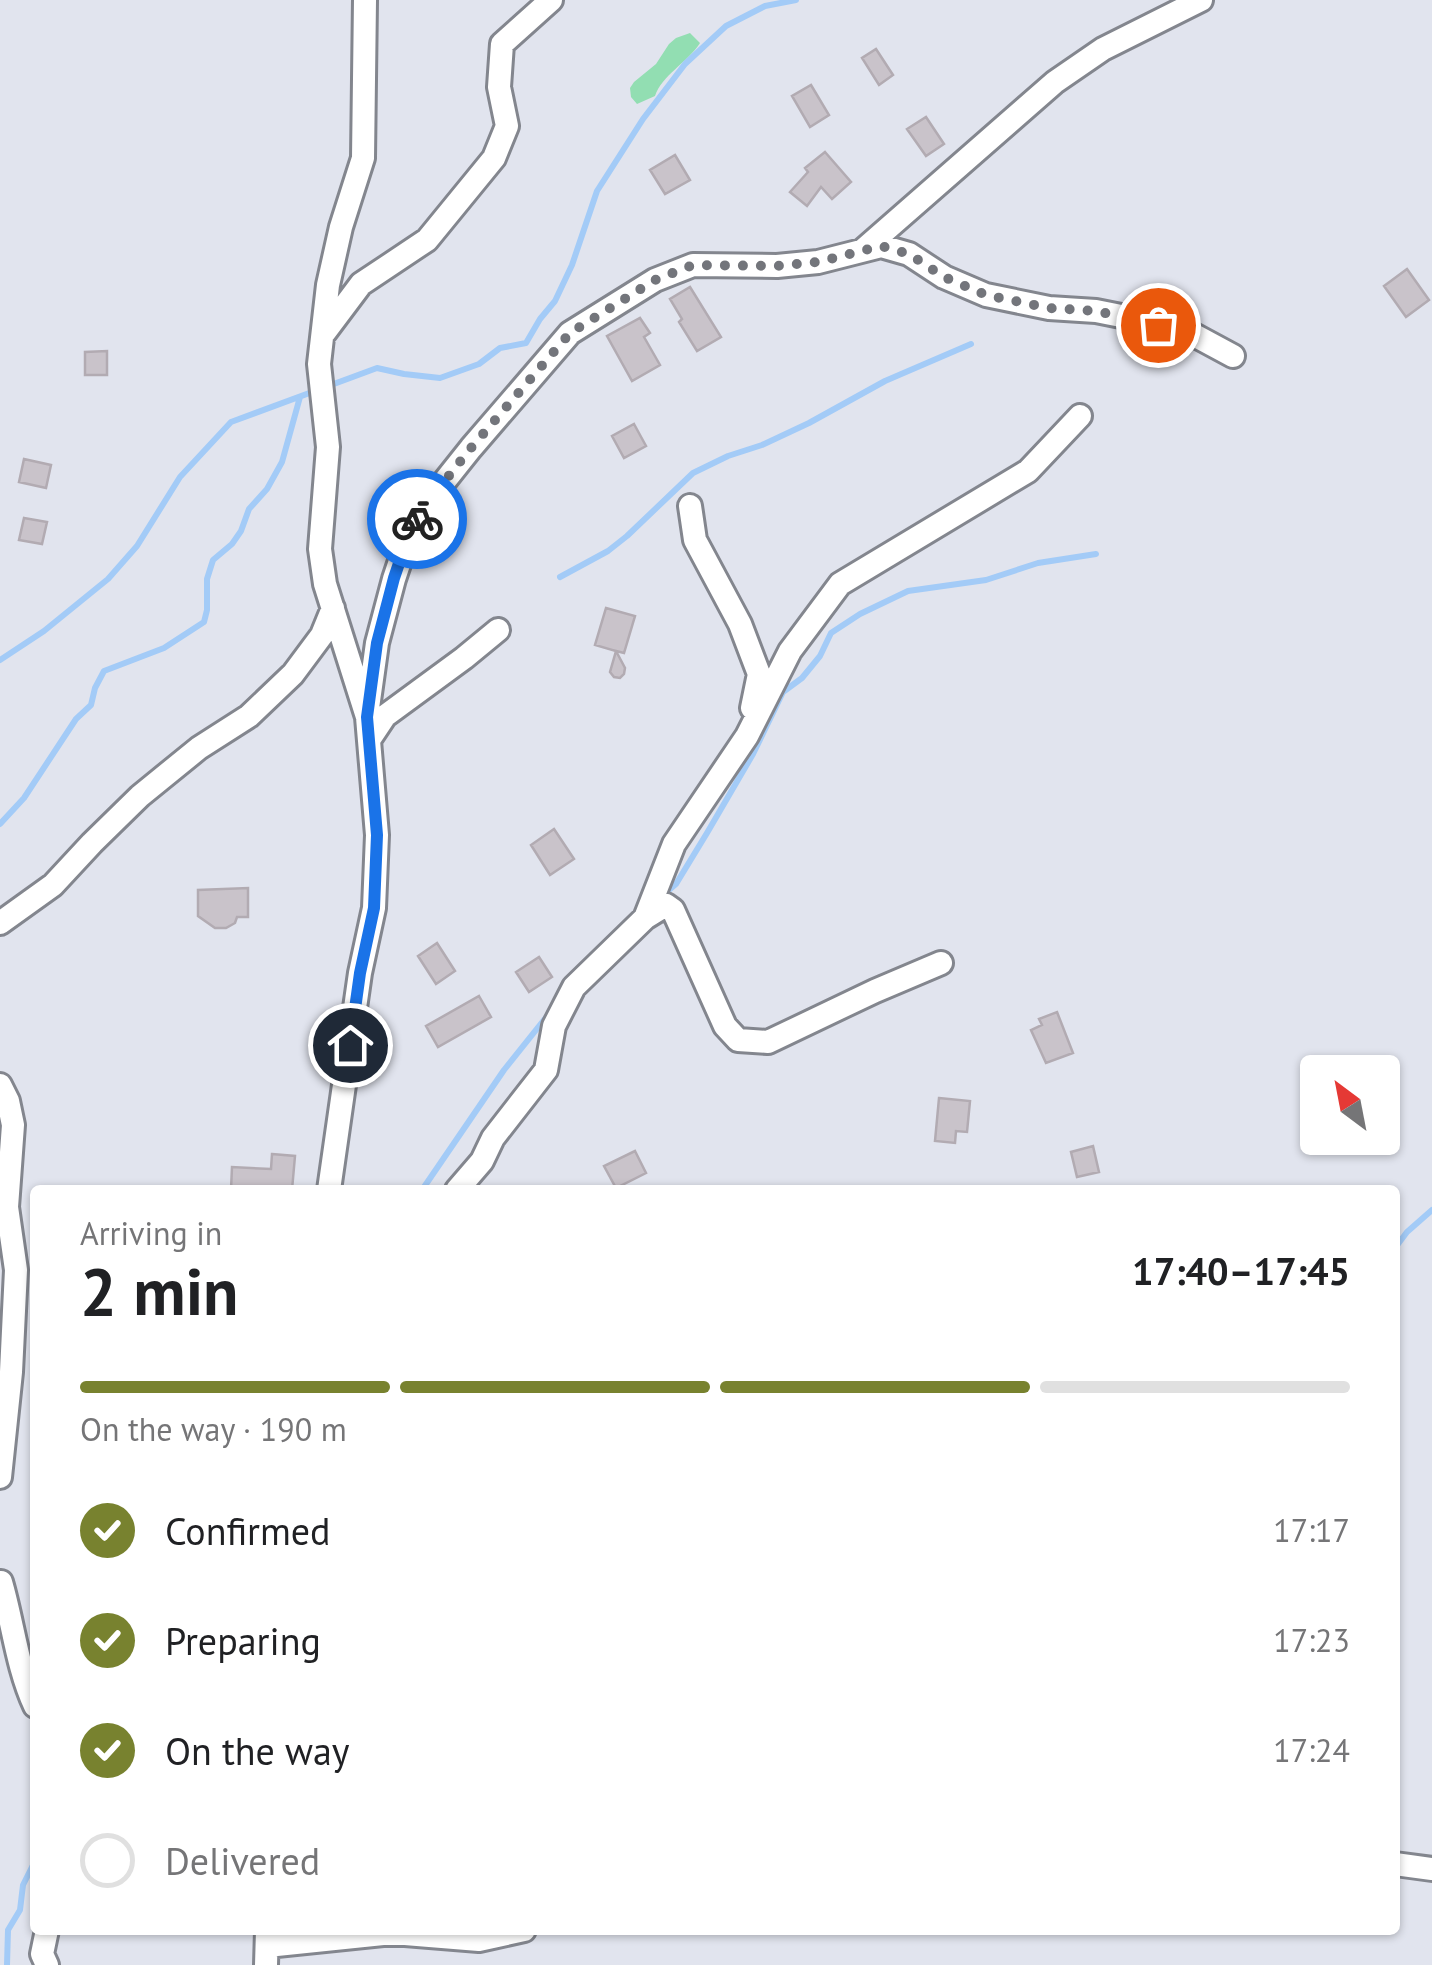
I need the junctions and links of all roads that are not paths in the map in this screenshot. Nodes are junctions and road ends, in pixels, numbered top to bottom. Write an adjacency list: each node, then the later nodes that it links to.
1 (365, 0): 5 (street)
2 (552, 0): 5 (street)
3 (1201, 0): 4 (street)
4 (863, 250): 6 (street); 11 (street)
5 (323, 334): 9 (street)
6 (1233, 356)
7 (1080, 416): 12 (street)
8 (690, 506): 12 (street)
9 (332, 608): 11 (street); 14 (street)
10 (498, 630): 11 (street)
11 (368, 728): 17 (street)
12 (747, 736): 13 (street)
13 (645, 918): 15 (street); 18 (street)
14 (0, 924)
15 (941, 963)
16 (0, 1084): 20 (street)
17 (330, 1185)
18 (461, 1185)
19 (0, 1340): 20 (street)
20 (11, 1364): 21 (street)
21 (0, 1476)
22 (0, 1577): 23 (street)
23 (30, 1692)
24 (1400, 1865): 25 (street)
25 (1432, 1869)
26 (47, 1935): 31 (street)
27 (374, 1935): 30 (street)
28 (399, 1935): 29 (street)
29 (502, 1935)
30 (267, 1947)
31 (47, 1965)

